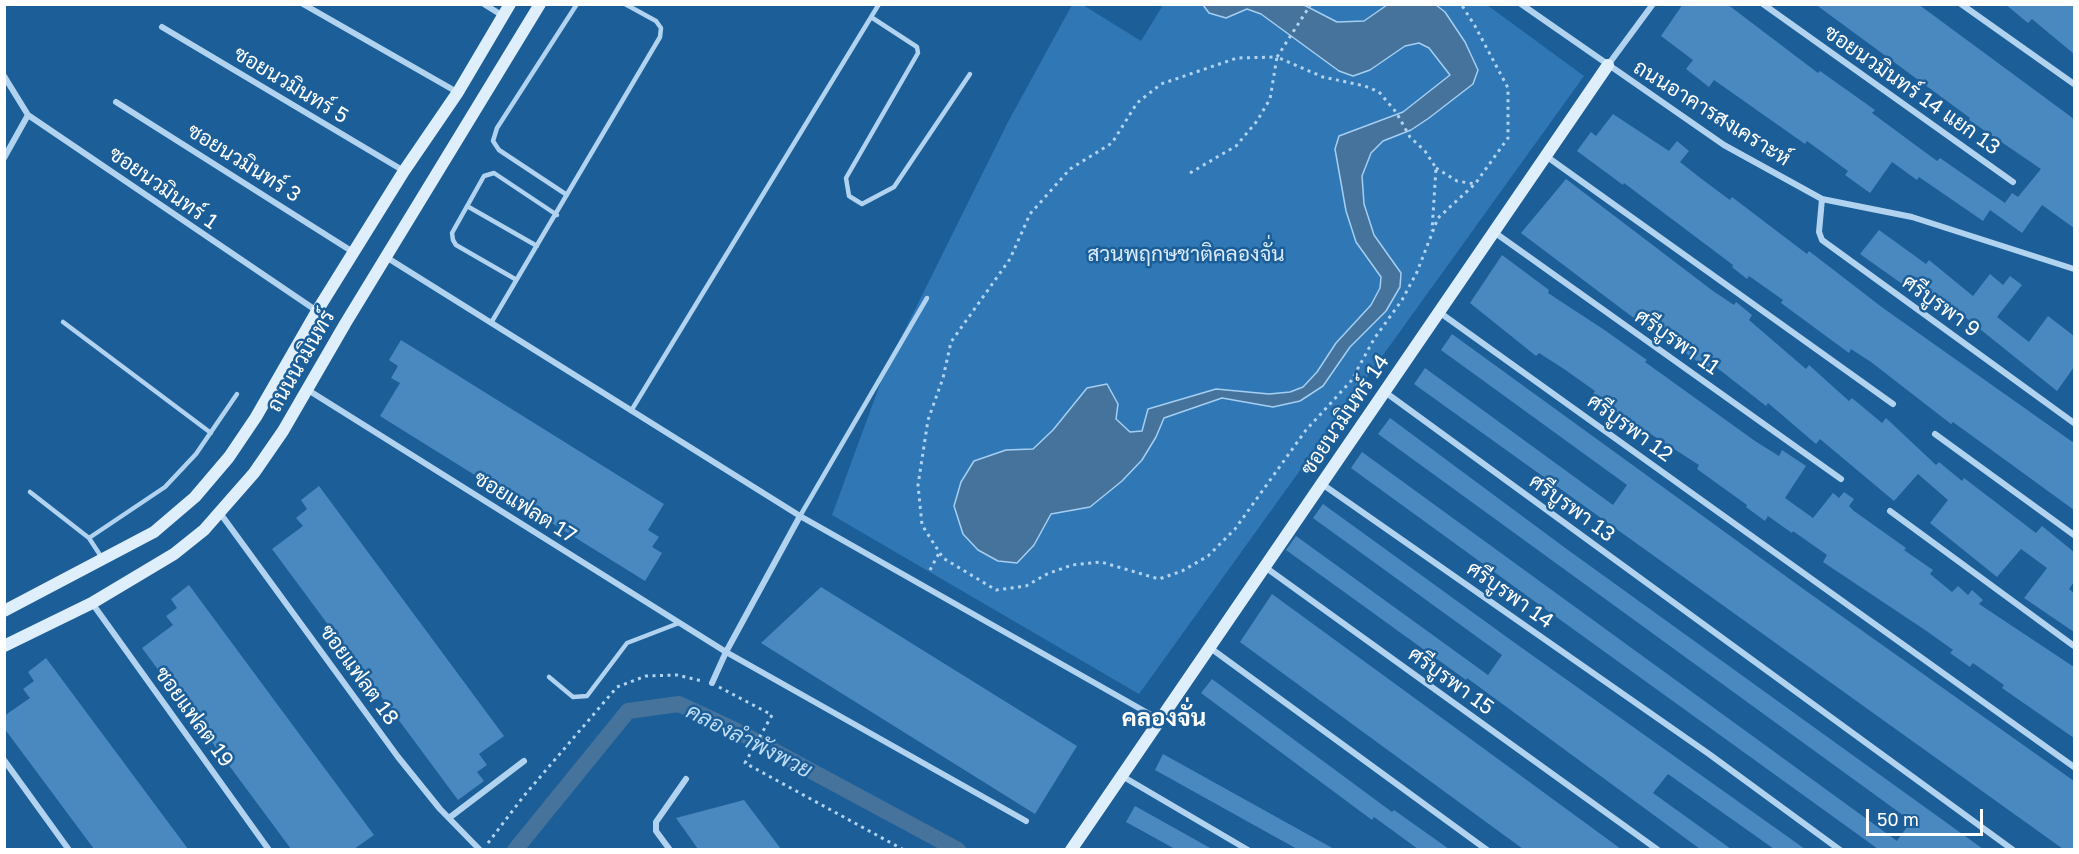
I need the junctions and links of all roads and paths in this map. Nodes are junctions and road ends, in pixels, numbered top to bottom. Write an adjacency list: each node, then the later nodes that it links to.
1 (303, 4): 22 (street)
2 (484, 4): 14 (street)
3 (510, 4): 14 (main road, ถนนนวมินทร์)
4 (540, 4): 40 (main road, ถนนนวมินทร์)
5 (577, 4): 32 (lane)
6 (625, 4): 32 (lane)
7 (879, 4): 15 (lane)
8 (1311, 4): 17 (path)
9 (1461, 4): 31 (path)
10 (1521, 4): 18 (street, ถนนอาคารสงเคราะห์)
11 (1653, 4): 18 (street, ซอยนวมินทร์ 14)
12 (1763, 4): 30 (street, ซอยนวมินทร์ 14 แยก 13)
13 (1961, 4): 21 (street)
14 (503, 16): 22 (main road, ถนนนวมินทร์)
15 (871, 17): 19 (lane); 52 (lane)
16 (162, 27): 28 (street, ซอยนวมินทร์ 5)
17 (1277, 57): 27 (path); 29 (path); 64 (path)
18 (1608, 65): 25 (main road, ซอยนวมินทร์ 14); 33 (street, ถนนอาคารสงเคราะห์)
19 (969, 74)
20 (4, 76): 24 (street, ซอยนวมินทร์ 1)
21 (2074, 84)
22 (458, 92): 28 (main road, ถนนนวมินทร์)
23 (116, 102): 39 (street, ซอยนวมินทร์ 3)
24 (28, 114): 26 (street); 44 (street, ซอยนวมินทร์ 1)
25 (1546, 156): 36 (main road, ซอยนวมินทร์ 14); 51 (street)
26 (4, 158)
27 (1436, 168): 31 (path); 37 (path)
28 (404, 171): 39 (main road, ถนนนวมินทร์)
29 (1190, 173)
30 (2013, 182)
31 (1475, 184): 37 (path)
32 (567, 195): 35 (lane)
33 (1822, 199): 41 (street, ถนนอาคารสงเคราะห์); 53 (street, ศรีบูรพา 9)
34 (467, 206): 35 (lane); 38 (lane); 42 (lane)
35 (557, 215): 38 (lane)
36 (1494, 232): 45 (main road, ซอยนวมินทร์ 14); 56 (street, ศรีบูรพา 11)
37 (1432, 236): 64 (path)
38 (537, 246): 42 (lane)
39 (354, 252): 44 (main road, ถนนนวมินทร์)
40 (386, 257): 47 (street); 48 (main road, ถนนนวมินทร์)
41 (2074, 269)
42 (515, 279): 47 (lane)
43 (927, 298): 61 (lane)
44 (317, 311): 65 (main road, ถนนนวมินทร์)
45 (1439, 312): 49 (main road, ซอยนวมินทร์ 14); 80 (street, ศรีบูรพา 12)
46 (63, 322): 54 (lane)
47 (491, 323): 52 (street)
48 (308, 390): 60 (main road, ถนนนวมินทร์); 70 (street, ซอยแฟลต 17)
49 (1384, 392): 57 (main road, ซอยนวมินทร์ 14); 95 (street, ศรีบูรพา 13)
50 (237, 394): 54 (lane)
51 (1893, 404)
52 (631, 411): 61 (street)
53 (2074, 423)
54 (211, 433): 63 (lane)
55 (1935, 434): 62 (street)
56 (1841, 479)
57 (1322, 484): 66 (main road, ซอยนวมินทร์ 14); 94 (street, ศรีบูรพา 14)
58 (30, 492): 63 (lane)
59 (1890, 511): 72 (street)
60 (220, 513): 68 (main road, ถนนนวมินทร์); 83 (street, ซอยแฟลต 18)
61 (800, 516): 74 (street); 77 (street)
62 (2074, 535)
63 (89, 538): 65 (lane)
64 (939, 553): 67 (path)
65 (103, 561): 69 (main road, ถนนนวมินทร์)
66 (1265, 567): 73 (main road, ซอยนวมินทร์ 14); 93 (street, ศรีบูรพา 15)
67 (930, 570)
68 (92, 603): 71 (main road, ถนนนวมินทร์); 86 (street, ซอยแฟลต 19)
69 (4, 611)
70 (679, 623): 74 (street, ซอยแฟลต 17); 75 (lane)
71 (4, 646)
72 (2074, 646)
73 (1209, 647): 77 (main road, ซอยนวมินทร์ 14); 92 (street)
74 (726, 652): 76 (street); 84 (street, ซอยแฟลต 17)
75 (549, 676)
76 (712, 683): 87 (path); 89 (path)
77 (1160, 720): 81 (main road, ซอยนวมินทร์ 14)
78 (4, 760): 85 (street)
79 (524, 761): 83 (street)
80 (2074, 767)
81 (1122, 775): 90 (main road, ซอยนวมินทร์ 14); 91 (street)
82 (686, 779): 88 (street)
83 (449, 819): 87 (street, ซอยแฟลต 18)
84 (1026, 820)
85 (69, 849)
86 (269, 849)
87 (482, 849)
88 (670, 849)
89 (904, 849)
90 (1071, 849)
91 (1248, 849)
92 (1487, 849)
93 (1658, 849)
94 (1840, 849)
95 (2013, 849)

